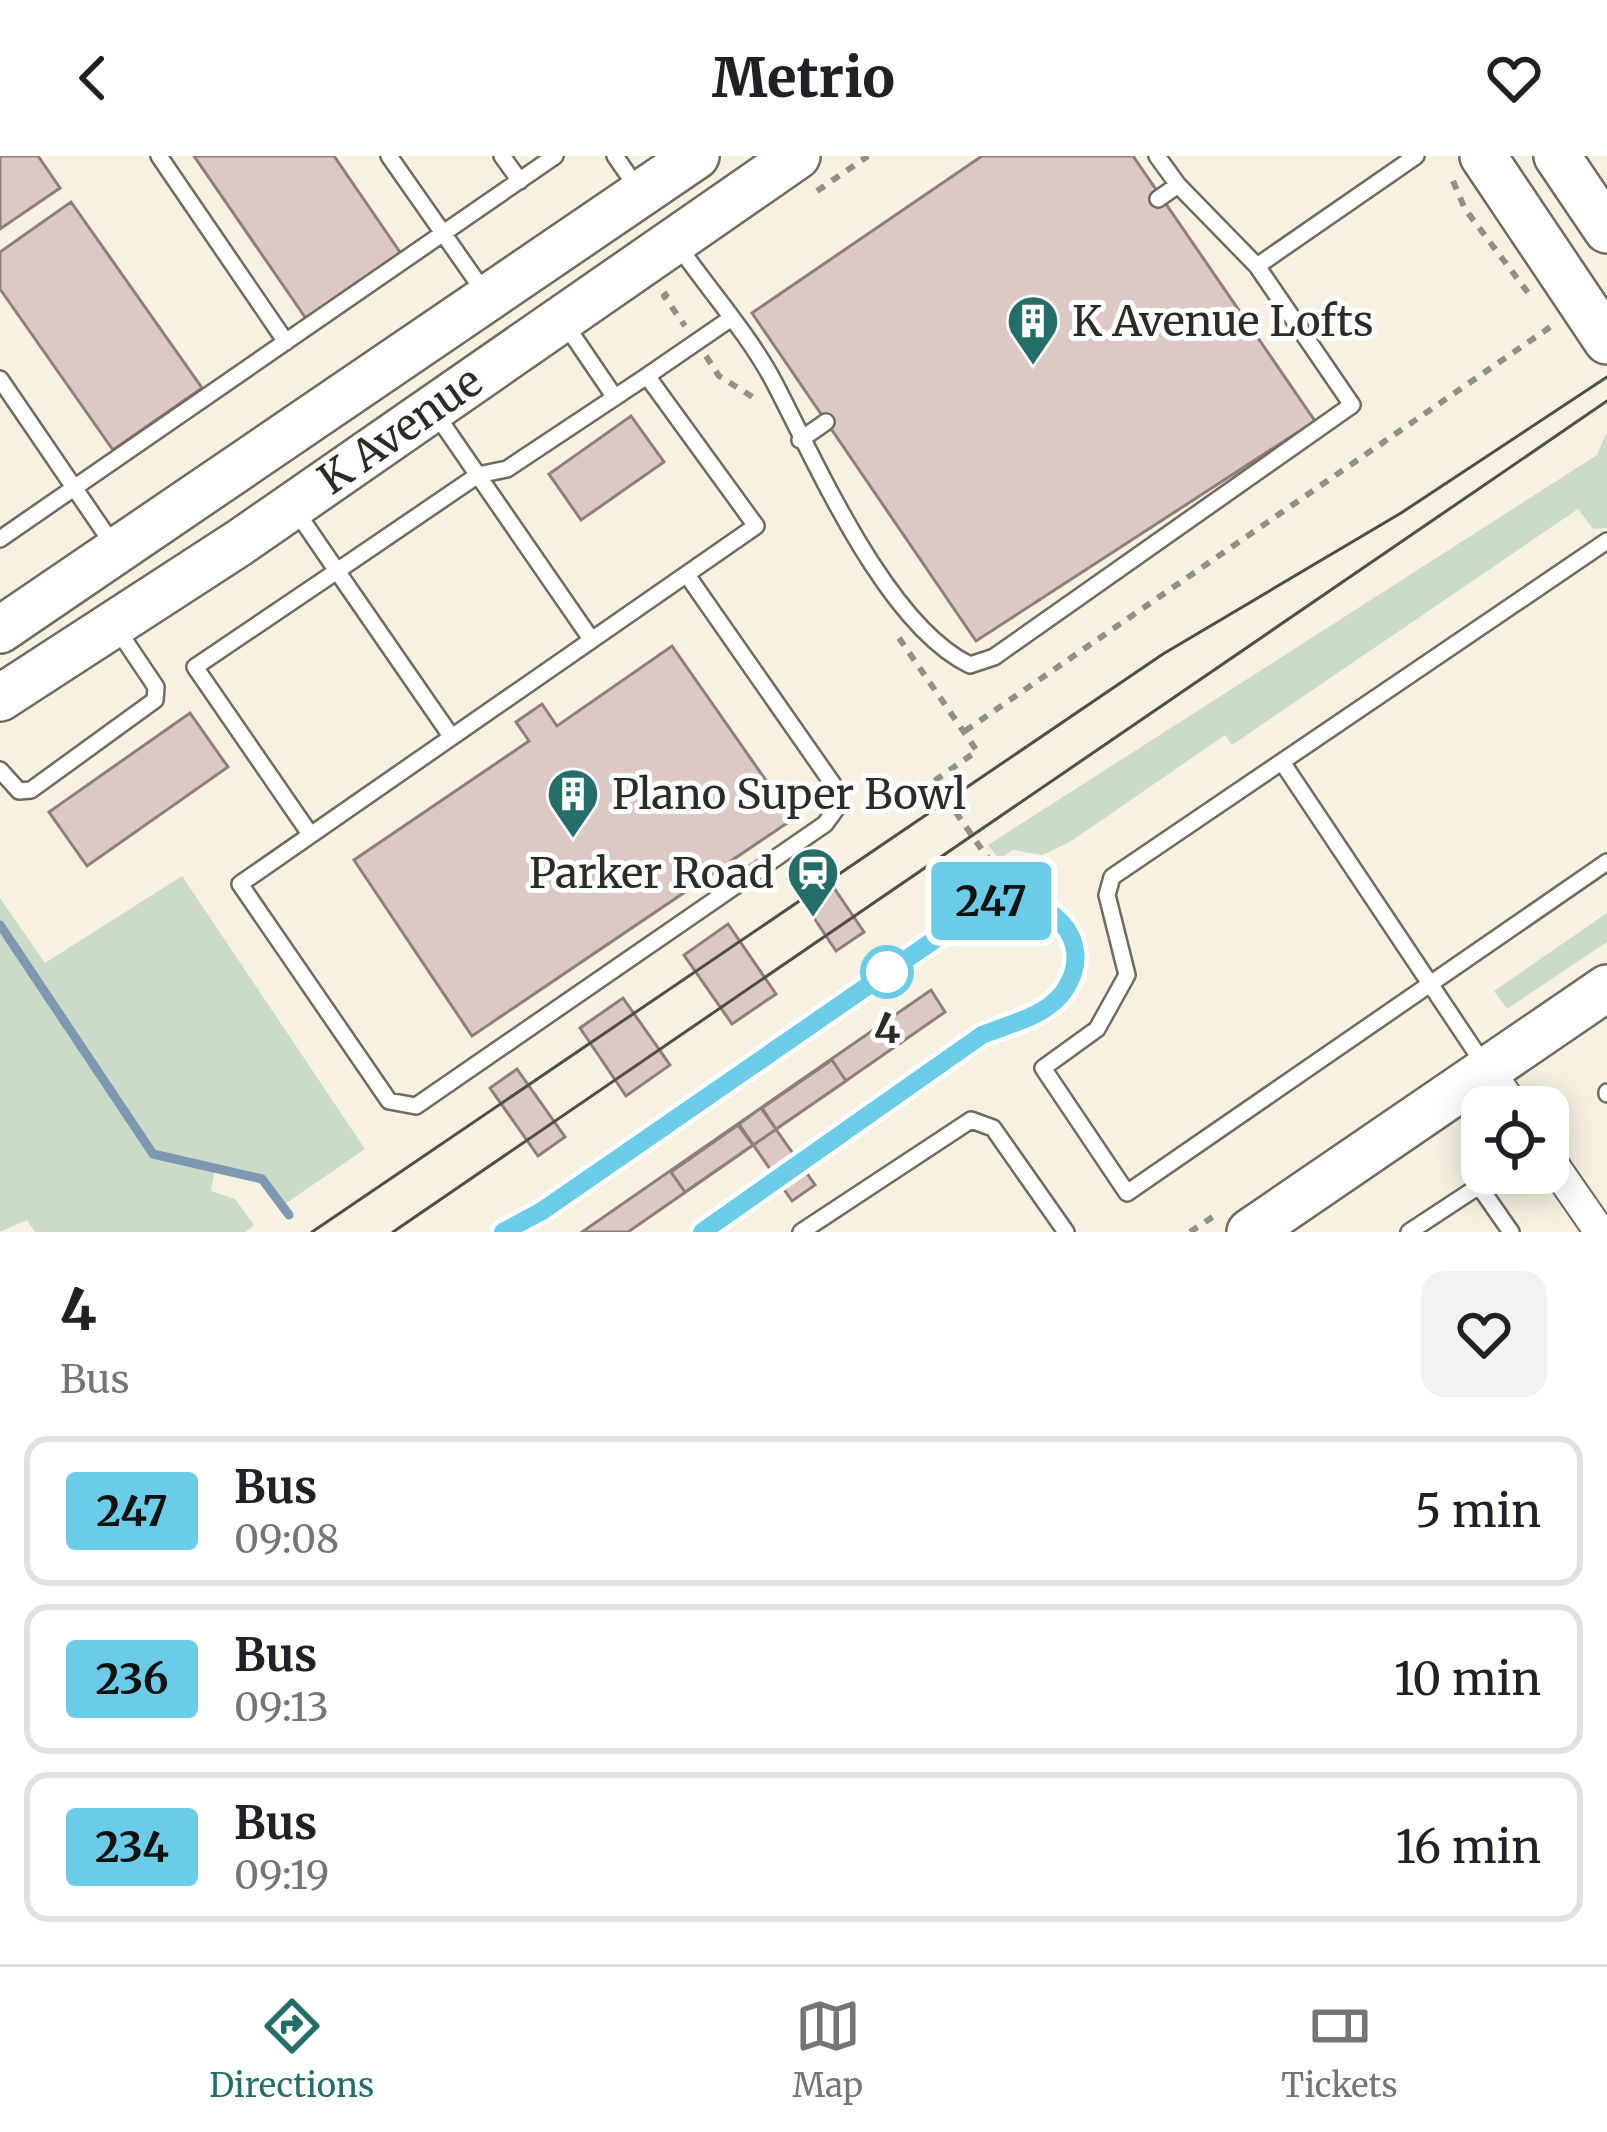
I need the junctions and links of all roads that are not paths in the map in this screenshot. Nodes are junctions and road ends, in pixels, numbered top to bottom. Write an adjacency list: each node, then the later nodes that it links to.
1 (159, 156): 23 (lane)
2 (389, 156): 16 (lane)
3 (502, 156): 12 (lane)
4 (555, 156): 12 (lane)
5 (696, 156): 11 (main road, K Avenue)
6 (797, 156): 17 (main road, K Avenue)
7 (1157, 156): 13 (lane)
8 (1416, 156): 18 (lane)
9 (1483, 156): 22 (main road)
10 (1557, 156): 15 (main road)
11 (627, 174): 17 (main road); 19 (main road, K Avenue)
12 (520, 181): 16 (lane)
13 (1178, 185): 14 (lane); 18 (lane)
14 (1158, 199)
15 (1607, 230)
16 (441, 235): 19 (lane); 23 (lane)
17 (674, 240): 20 (main road, K Avenue); 21 (lane)
18 (1257, 266): 29 (lane)
19 (489, 299): 30 (main road, K Avenue)
20 (562, 319): 26 (lane); 27 (main road, K Avenue)
21 (730, 319): 24 (lane); 29 (lane)
22 (1607, 341)
23 (286, 342): 32 (lane)
24 (647, 376): 26 (lane); 38 (lane)
25 (0, 379): 32 (lane)
26 (614, 396): 31 (lane)
27 (432, 408): 31 (lane); 33 (main road, K Avenue)
28 (826, 422): 29 (lane)
29 (800, 440)
30 (259, 456): 33 (main road); 36 (main road, K Avenue)
31 (478, 476): 37 (lane); 41 (lane)
32 (75, 488): 34 (lane); 36 (lane)
33 (292, 505): 37 (lane); 39 (main road, K Avenue)
34 (0, 539)
35 (1607, 541): 44 (lane)
36 (118, 551): 40 (main road, K Avenue)
37 (337, 572): 43 (lane); 46 (lane)
38 (686, 574): 41 (lane); 46 (lane)
39 (113, 624): 42 (main road, K Avenue); 45 (lane)
40 (0, 630)
41 (591, 639): 43 (lane)
42 (0, 698)
43 (452, 736): 46 (lane)
44 (1282, 762): 48 (lane); 48 (lane)
45 (0, 770)
46 (310, 834)
47 (1607, 862): 48 (lane)
48 (1432, 984): 50 (lane)
49 (1607, 988): 50 (main road)
50 (1487, 1068): 51 (street); 57 (main road)
51 (1499, 1086)
52 (1569, 1187): 60 (street)
53 (1065, 1230): 56 (lane)
54 (502, 1232): 55 (lane)
55 (702, 1232)
56 (802, 1232)
57 (1250, 1232)
58 (1409, 1232): 59 (lane)
59 (1511, 1232)
60 (1600, 1232)

